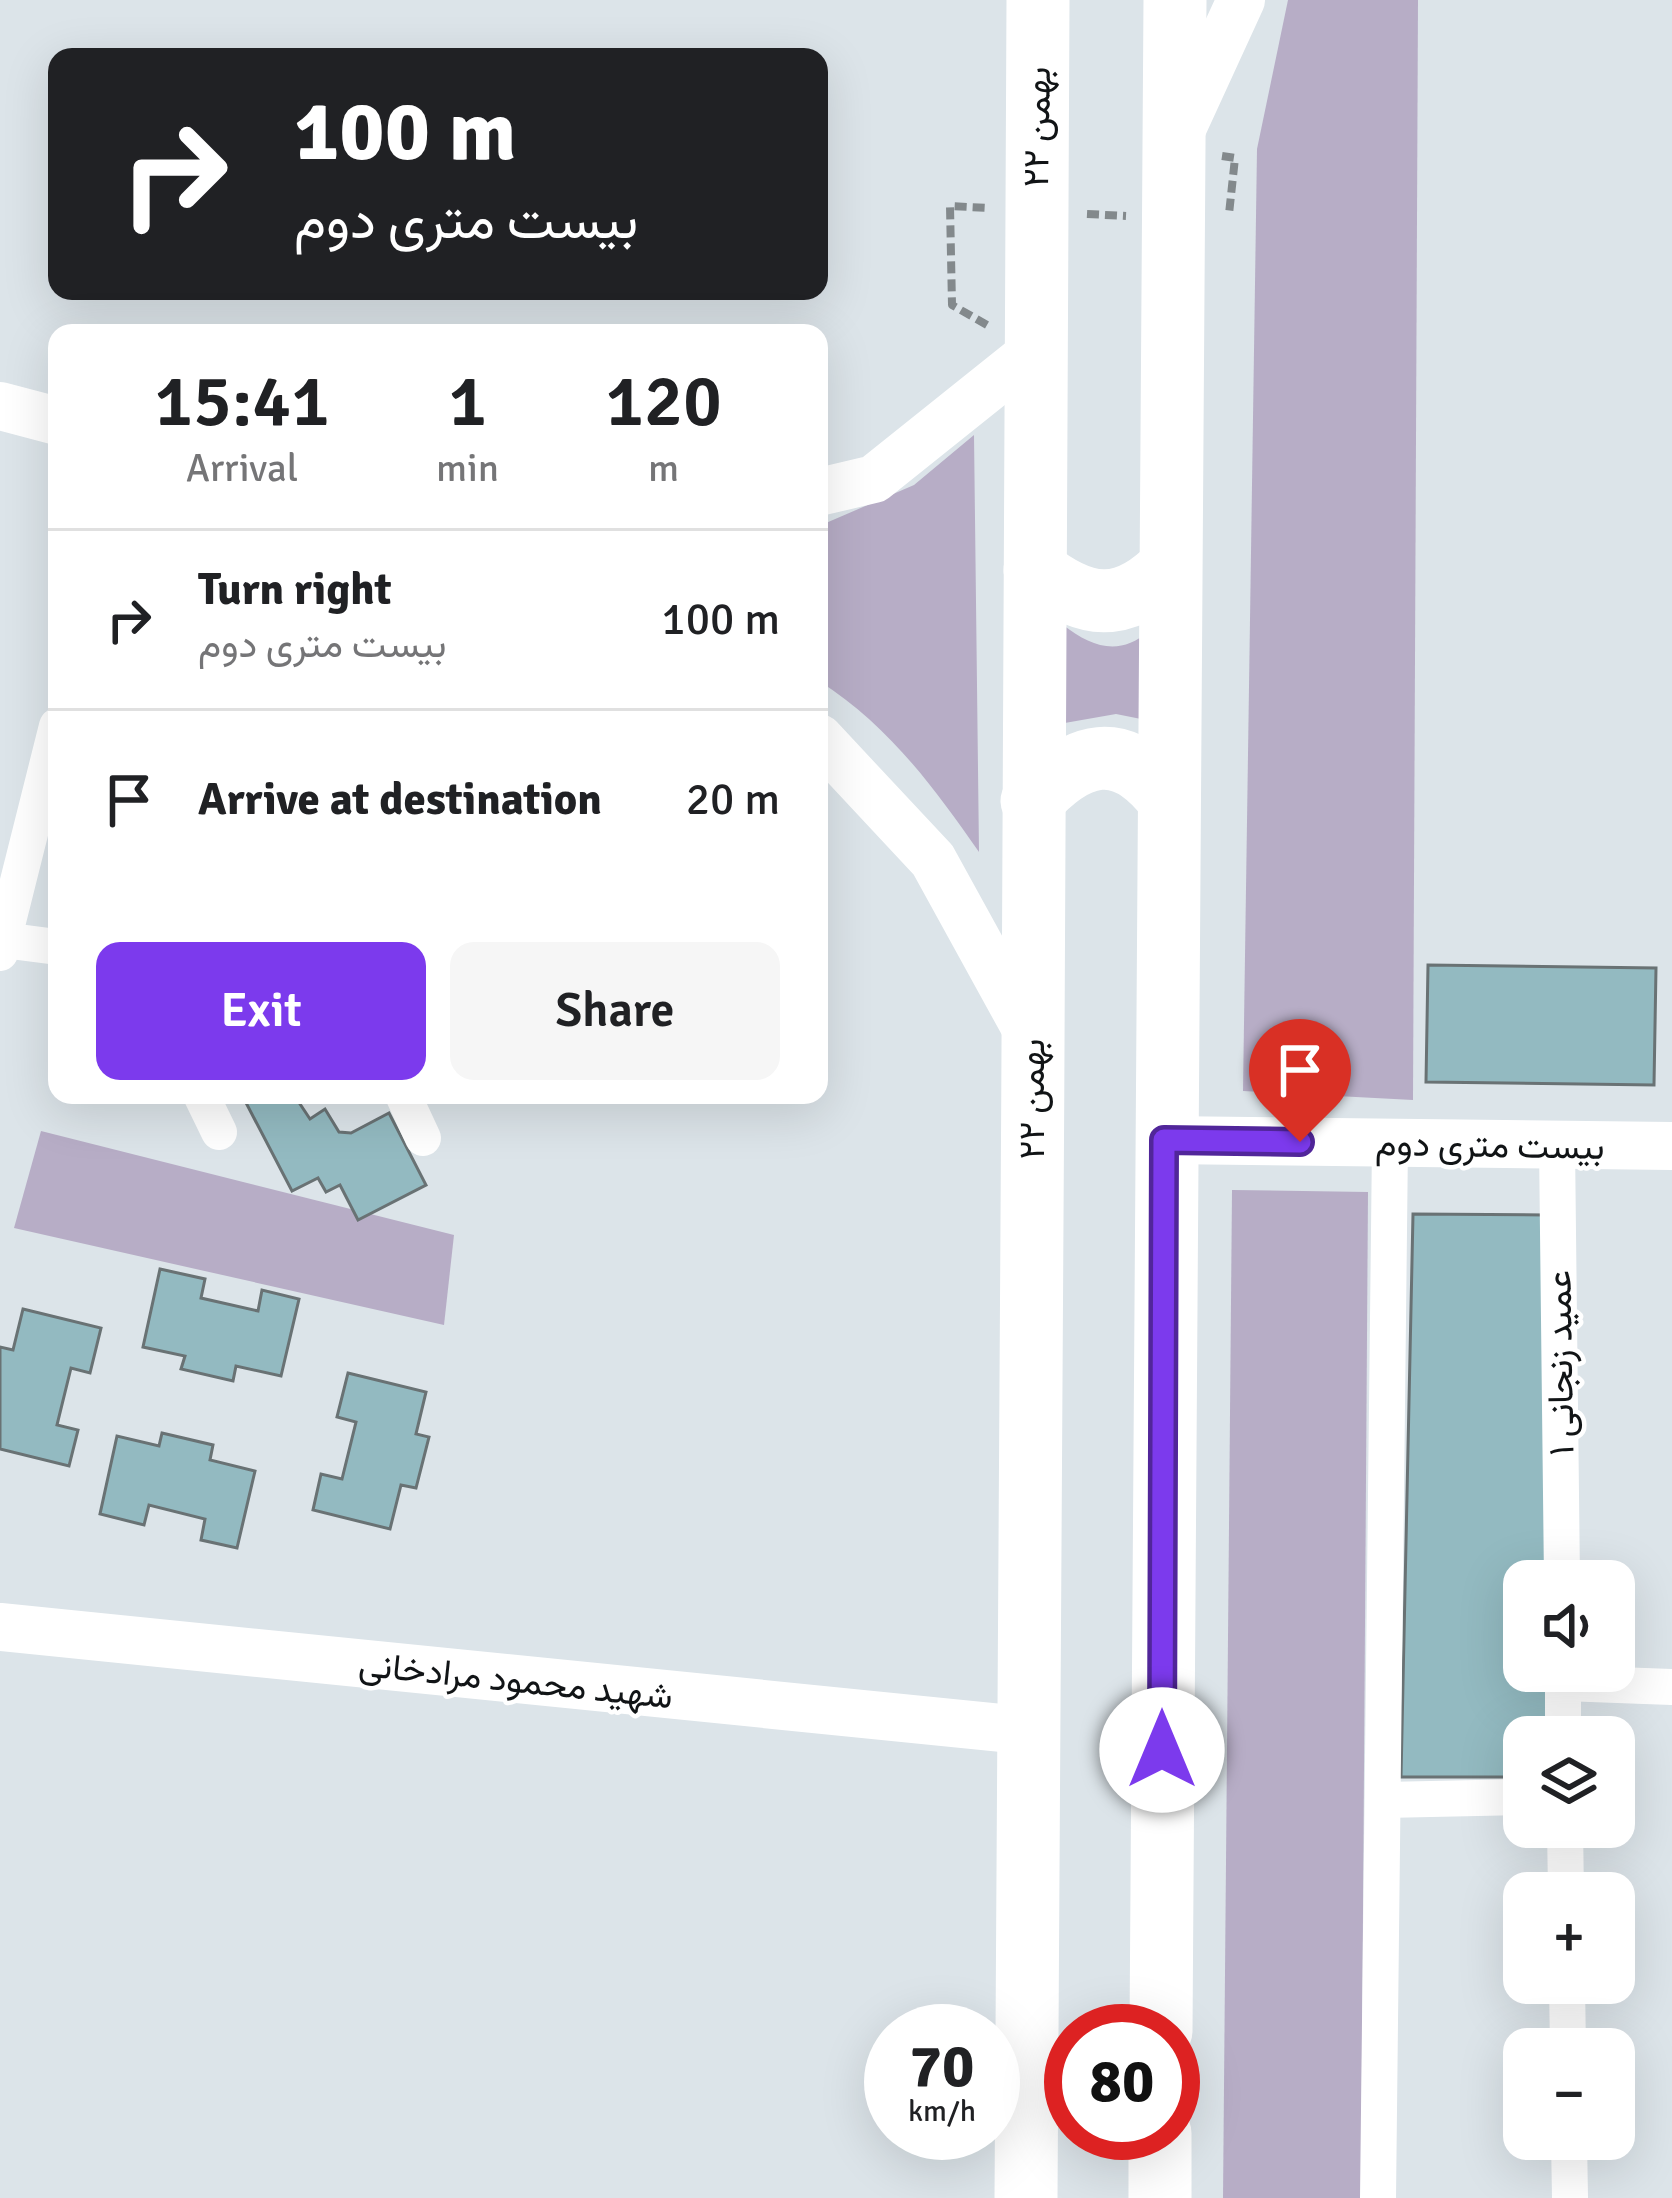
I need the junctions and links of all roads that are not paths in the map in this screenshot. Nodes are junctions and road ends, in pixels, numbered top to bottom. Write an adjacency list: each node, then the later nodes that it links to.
1 (1038, 0): 5 (highway, ۲۲ بهمن)
2 (1175, 0): 4 (highway)
3 (1240, 0): 4 (street)
4 (1173, 148): 9 (highway)
5 (1034, 351): 8 (street); 10 (highway, ۲۲ بهمن)
6 (0, 406): 7 (street)
7 (48, 419)
8 (828, 490)
9 (1170, 567): 10 (highway); 13 (highway)
10 (1035, 570): 14 (highway, ۲۲ بهمن)
11 (828, 747): 17 (street)
12 (48, 762): 15 (street)
13 (1168, 797): 14 (highway); 22 (highway)
14 (1032, 801): 17 (highway, ۲۲ بهمن)
15 (2, 947): 16 (street)
16 (48, 947)
17 (1031, 1038): 30 (highway, ۲۲ بهمن)
18 (205, 1104): 20 (street)
19 (407, 1104): 21 (street)
20 (219, 1132)
21 (423, 1138)
22 (1164, 1140): 23 (street, بیست متری دوم); 33 (highway)
23 (1390, 1143): 24 (street, بیست متری دوم); 32 (street)
24 (1557, 1145): 25 (street, بیست متری دوم); 26 (street, عمید زنجانی ۱)
25 (1672, 1146)
26 (1562, 1560)
27 (0, 1628): 30 (street, شهید محمود مرادخانی)
28 (1635, 1684): 29 (street)
29 (1672, 1687)
30 (1032, 1730): 36 (highway, ۲۲ بهمن)
31 (1503, 1797): 32 (street)
32 (1384, 1800): 38 (street)
33 (1161, 2004)
34 (1160, 2160): 37 (highway)
35 (1569, 2160): 39 (street)
36 (1026, 2198)
37 (1160, 2198)
38 (1378, 2198)
39 (1570, 2198)

